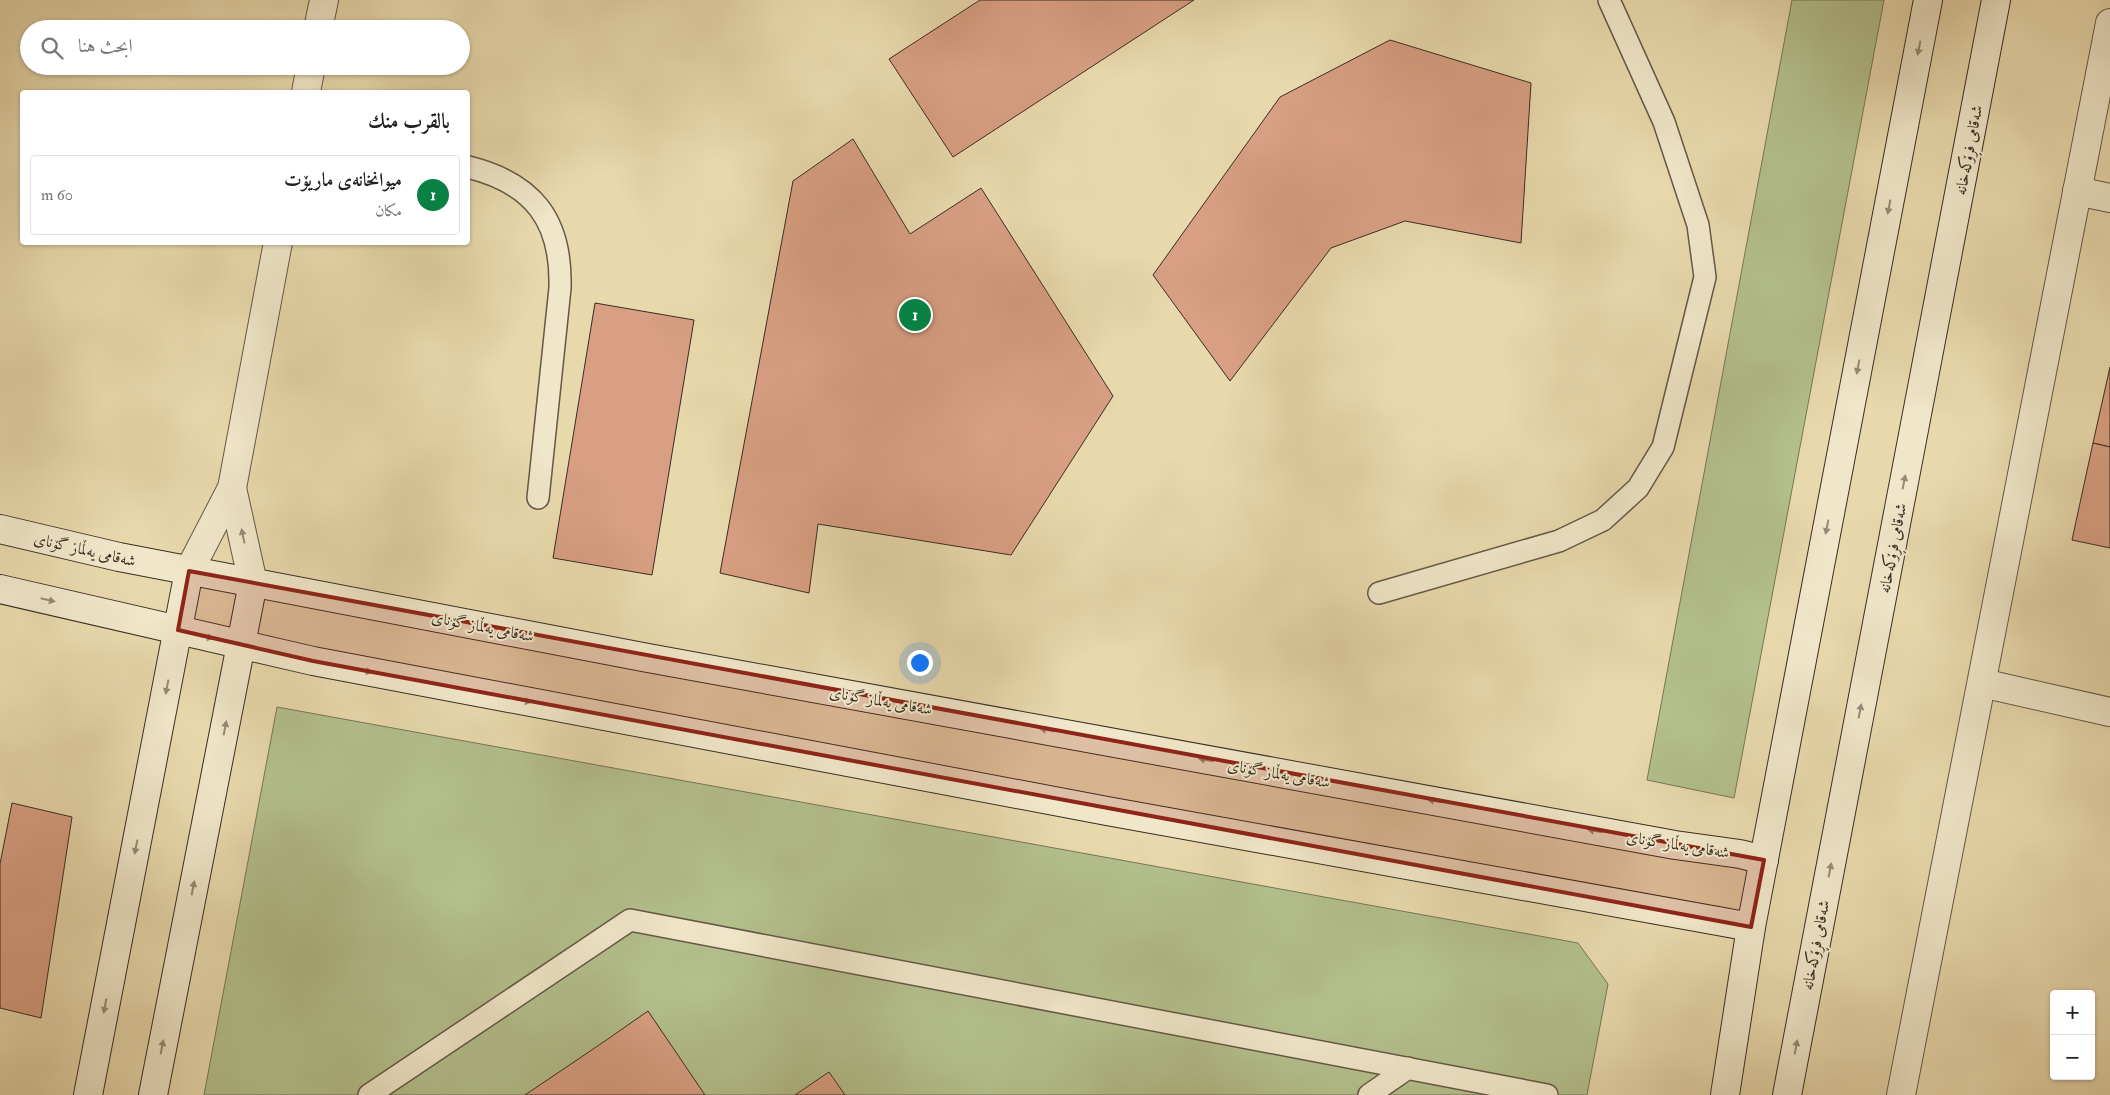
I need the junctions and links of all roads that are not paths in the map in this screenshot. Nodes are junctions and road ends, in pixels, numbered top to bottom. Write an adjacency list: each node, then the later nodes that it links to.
1 (324, 0): 5 (street)
2 (1609, 0): 19 (lane)
3 (1928, 0): 24 (street, one-way to 24)
4 (1996, 0): 34 (street, شەقامی فڕۆکەخانە, one-way to 4)
5 (320, 20)
6 (2110, 23): 10 (street)
7 (309, 75): 8 (street)
8 (306, 90)
9 (470, 168): 14 (lane)
10 (2077, 191): 11 (street); 22 (street)
11 (2110, 198)
12 (277, 245): 13 (street)
13 (232, 488): 16 (street); 17 (street, one-way to 13)
14 (538, 498)
15 (0, 529): 16 (street, شەقامی یەڵماز گۆنای)
16 (189, 571): 17 (street, شەقامی یەڵماز گۆنای); 20 (street)
17 (253, 583): 21 (street); 24 (street, شەقامی یەڵماز گۆنای, one-way to 17)
18 (0, 589): 20 (street, one-way to 20)
19 (1379, 593)
20 (178, 630): 21 (street, one-way to 21); 28 (street, one-way to 28)
21 (241, 646): 25 (street, one-way to 25); 29 (street, one-way to 21)
22 (1982, 683): 23 (street); 35 (street)
23 (2110, 712)
24 (1764, 860): 25 (street)
25 (1751, 927): 33 (street)
26 (1408, 1068): 27 (lane); 30 (lane); 31 (lane)
27 (1492, 1090): 32 (lane)
28 (88, 1095)
29 (153, 1095)
30 (369, 1095)
31 (1369, 1095)
32 (1547, 1095)
33 (1725, 1095)
34 (1787, 1095)
35 (1901, 1095)

